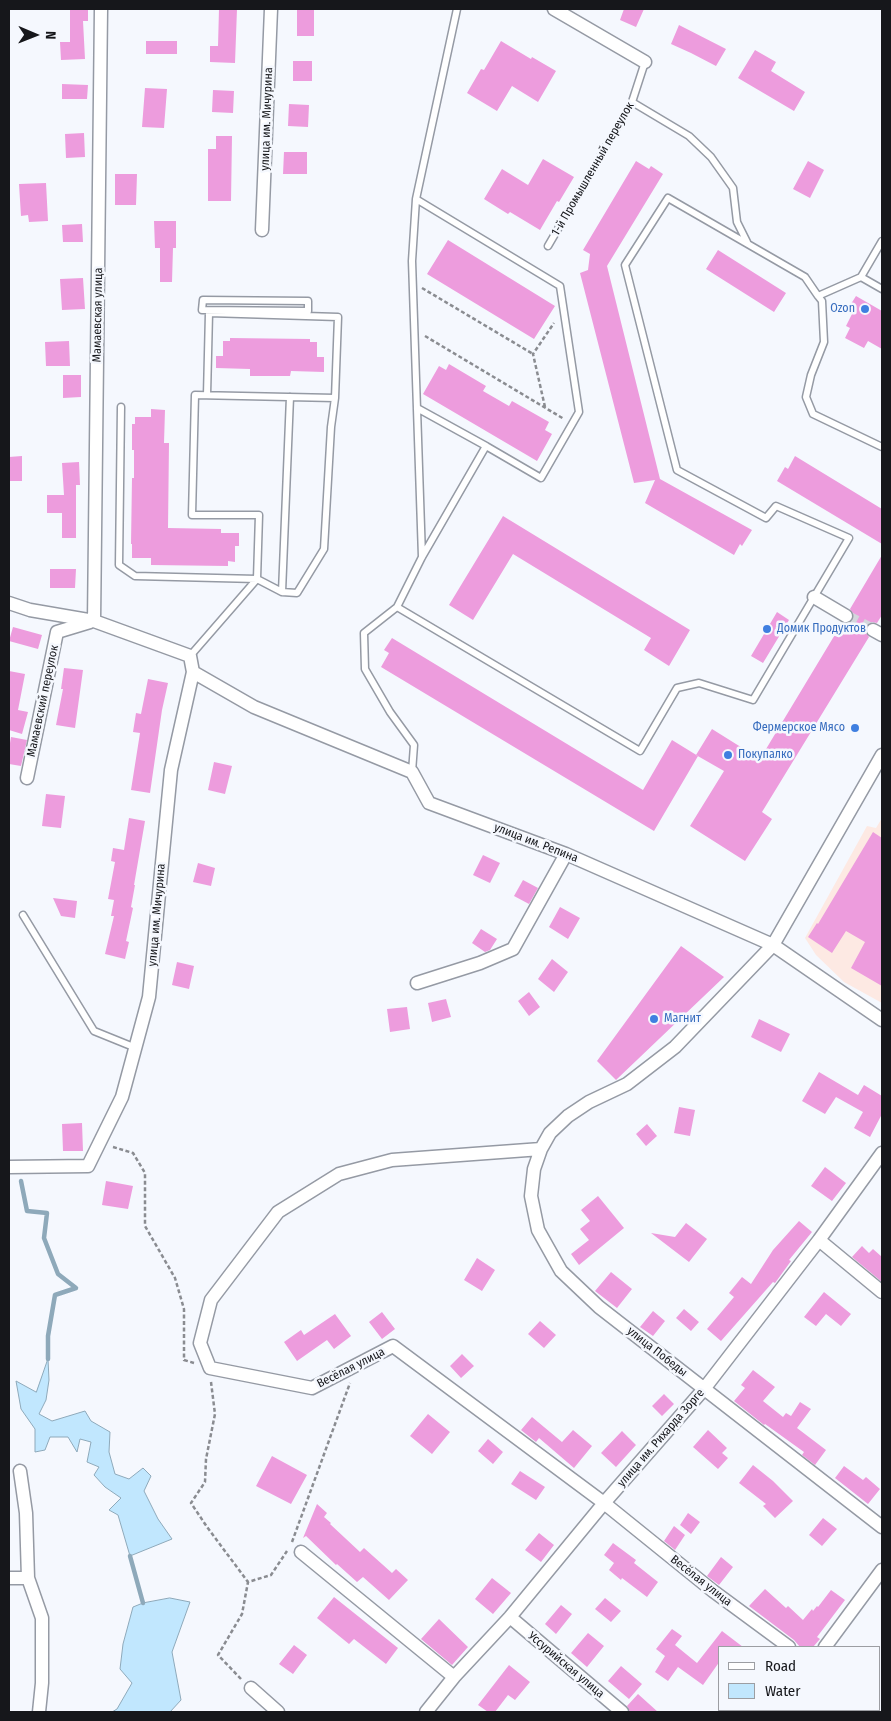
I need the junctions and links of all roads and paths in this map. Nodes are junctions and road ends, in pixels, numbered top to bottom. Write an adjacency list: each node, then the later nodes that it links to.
1 (101, 9): 36 (street, Мамаевская улица)
2 (271, 9): 8 (street, улица им. Мичурина)
3 (456, 9): 7 (lane)
4 (554, 9): 5 (street)
5 (645, 62): 6 (lane, 1-й Промышленный переулок)
6 (632, 102): 9 (lane); 11 (lane, 1-й Промышленный переулок)
7 (416, 199): 13 (lane); 17 (lane)
8 (262, 230)
9 (747, 242): 15 (lane); 32 (lane)
10 (882, 242): 12 (lane)
11 (548, 246)
12 (861, 277): 14 (lane); 15 (lane)
13 (412, 282): 18 (lane); 19 (path)
14 (882, 289)
15 (818, 296): 28 (lane)
16 (308, 301): 16 (lane)
17 (563, 309): 19 (path); 26 (lane)
18 (414, 330): 24 (path); 25 (lane)
19 (533, 354): 24 (path)
20 (207, 395): 21 (lane); 22 (lane); 30 (lane)
21 (290, 397): 22 (lane); 31 (lane)
22 (336, 398): 31 (lane)
23 (121, 407): 30 (lane)
24 (545, 407): 26 (path)
25 (417, 408): 27 (lane); 29 (lane)
26 (572, 424): 27 (lane)
27 (486, 446): 29 (lane)
28 (882, 447)
29 (422, 557): 34 (lane)
30 (257, 579): 31 (lane); 37 (lane)
31 (282, 592)
32 (814, 597): 34 (lane); 35 (street)
33 (9, 603): 36 (street)
34 (397, 607): 40 (lane)
35 (846, 616)
36 (94, 621): 37 (street); 41 (street, Мамаевский переулок)
37 (190, 656): 38 (street, улица им. Мичурина)
38 (193, 672): 40 (street); 47 (street, улица им. Мичурина)
39 (882, 755): 44 (street, улица Победы)
40 (412, 772): 42 (street, улица им. Репина)
41 (27, 778)
42 (566, 854): 44 (street, улица им. Репина); 45 (street)
43 (23, 915): 47 (lane)
44 (772, 945): 46 (street, улица им. Репина); 49 (street, улица Победы)
45 (417, 984)
46 (882, 1020)
47 (136, 1048): 48 (street, улица им. Мичурина)
48 (100, 1143): 51 (street, улица им. Мичурина); 55 (path)
49 (541, 1149): 55 (street); 56 (street, улица Победы)
50 (882, 1153): 52 (street, улица им. Рихарда Зорге)
51 (9, 1167)
52 (819, 1240): 53 (street); 56 (street, улица им. Рихарда Зорге)
53 (882, 1292)
54 (358, 1365): 55 (street, Весёлая улица); 58 (street, Весёлая улица); 64 (path)
55 (210, 1368): 64 (path)
56 (704, 1389): 58 (street, улица им. Рихарда Зорге); 59 (street, улица Победы)
57 (20, 1471): 63 (street)
58 (604, 1502): 65 (street, улица им. Рихарда Зорге); 66 (street, Весёлая улица)
59 (882, 1527)
60 (301, 1552): 68 (street)
61 (882, 1570): 67 (street)
62 (9, 1578): 63 (street)
63 (28, 1578): 70 (street)
64 (248, 1582): 69 (path)
65 (510, 1617): 68 (street, улица им. Рихарда Зорге); 73 (street, Уссурийская улица)
66 (788, 1646)
67 (826, 1646)
68 (454, 1677): 72 (street, улица им. Рихарда Зорге)
69 (250, 1688): 71 (street)
70 (39, 1712)
71 (278, 1712)
72 (426, 1712)
73 (622, 1712)

